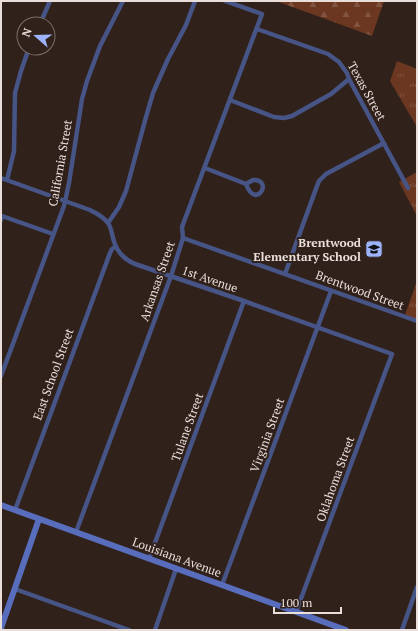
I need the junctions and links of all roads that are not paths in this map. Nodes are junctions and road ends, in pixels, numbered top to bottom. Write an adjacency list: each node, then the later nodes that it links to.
1 (50, 1): 5 (street)
2 (124, 1): 16 (street, California Street)
3 (195, 1): 18 (street)
4 (225, 1): 6 (street, Arkansas Street)
5 (43, 16)
6 (256, 29): 8 (street, Texas Street); 9 (street, Arkansas Street)
7 (26, 56): 13 (street)
8 (349, 79): 9 (street); 10 (street, Texas Street)
9 (230, 100): 11 (street, Arkansas Street)
10 (384, 142): 15 (street, Texas Street); 22 (street)
11 (205, 168): 14 (street); 20 (street, Arkansas Street)
12 (1, 178): 13 (street)
13 (7, 180): 16 (street)
14 (246, 184)
15 (408, 188)
16 (65, 201): 18 (street); 19 (street, California Street)
17 (1, 220): 19 (street)
18 (108, 223): 21 (street, 1st Avenue)
19 (53, 234): 29 (street, California Street)
20 (183, 238): 22 (street, Brentwood Street); 23 (street, Arkansas Street)
21 (116, 247): 23 (street, 1st Avenue); 31 (street, East School Street)
22 (285, 274): 24 (street, Brentwood Street)
23 (170, 276): 25 (street, 1st Avenue); 33 (street, Arkansas Street)
24 (331, 291): 26 (street, Brentwood Street); 27 (street, Virginia Street)
25 (244, 301): 27 (street, 1st Avenue); 34 (street, Tulane Street)
26 (417, 321)
27 (318, 328): 28 (street, 1st Avenue); 36 (street, Virginia Street)
28 (392, 354): 39 (street, Oklahoma Street)
29 (1, 376)
30 (1, 505): 31 (main road, Louisiana Avenue)
31 (14, 510): 32 (main road, Louisiana Avenue)
32 (39, 519): 33 (main road, Louisiana Avenue); 38 (main road)
33 (76, 532): 34 (main road, Louisiana Avenue)
34 (149, 559): 35 (main road, Louisiana Avenue)
35 (176, 569): 36 (main road, Louisiana Avenue); 42 (street)
36 (222, 585): 39 (main road, Louisiana Avenue)
37 (417, 587): 44 (street)
38 (15, 589): 40 (main road); 41 (street)
39 (296, 612): 43 (main road, Louisiana Avenue)
40 (1, 628)
41 (129, 630)
42 (155, 630)
43 (346, 630)
44 (402, 630)

